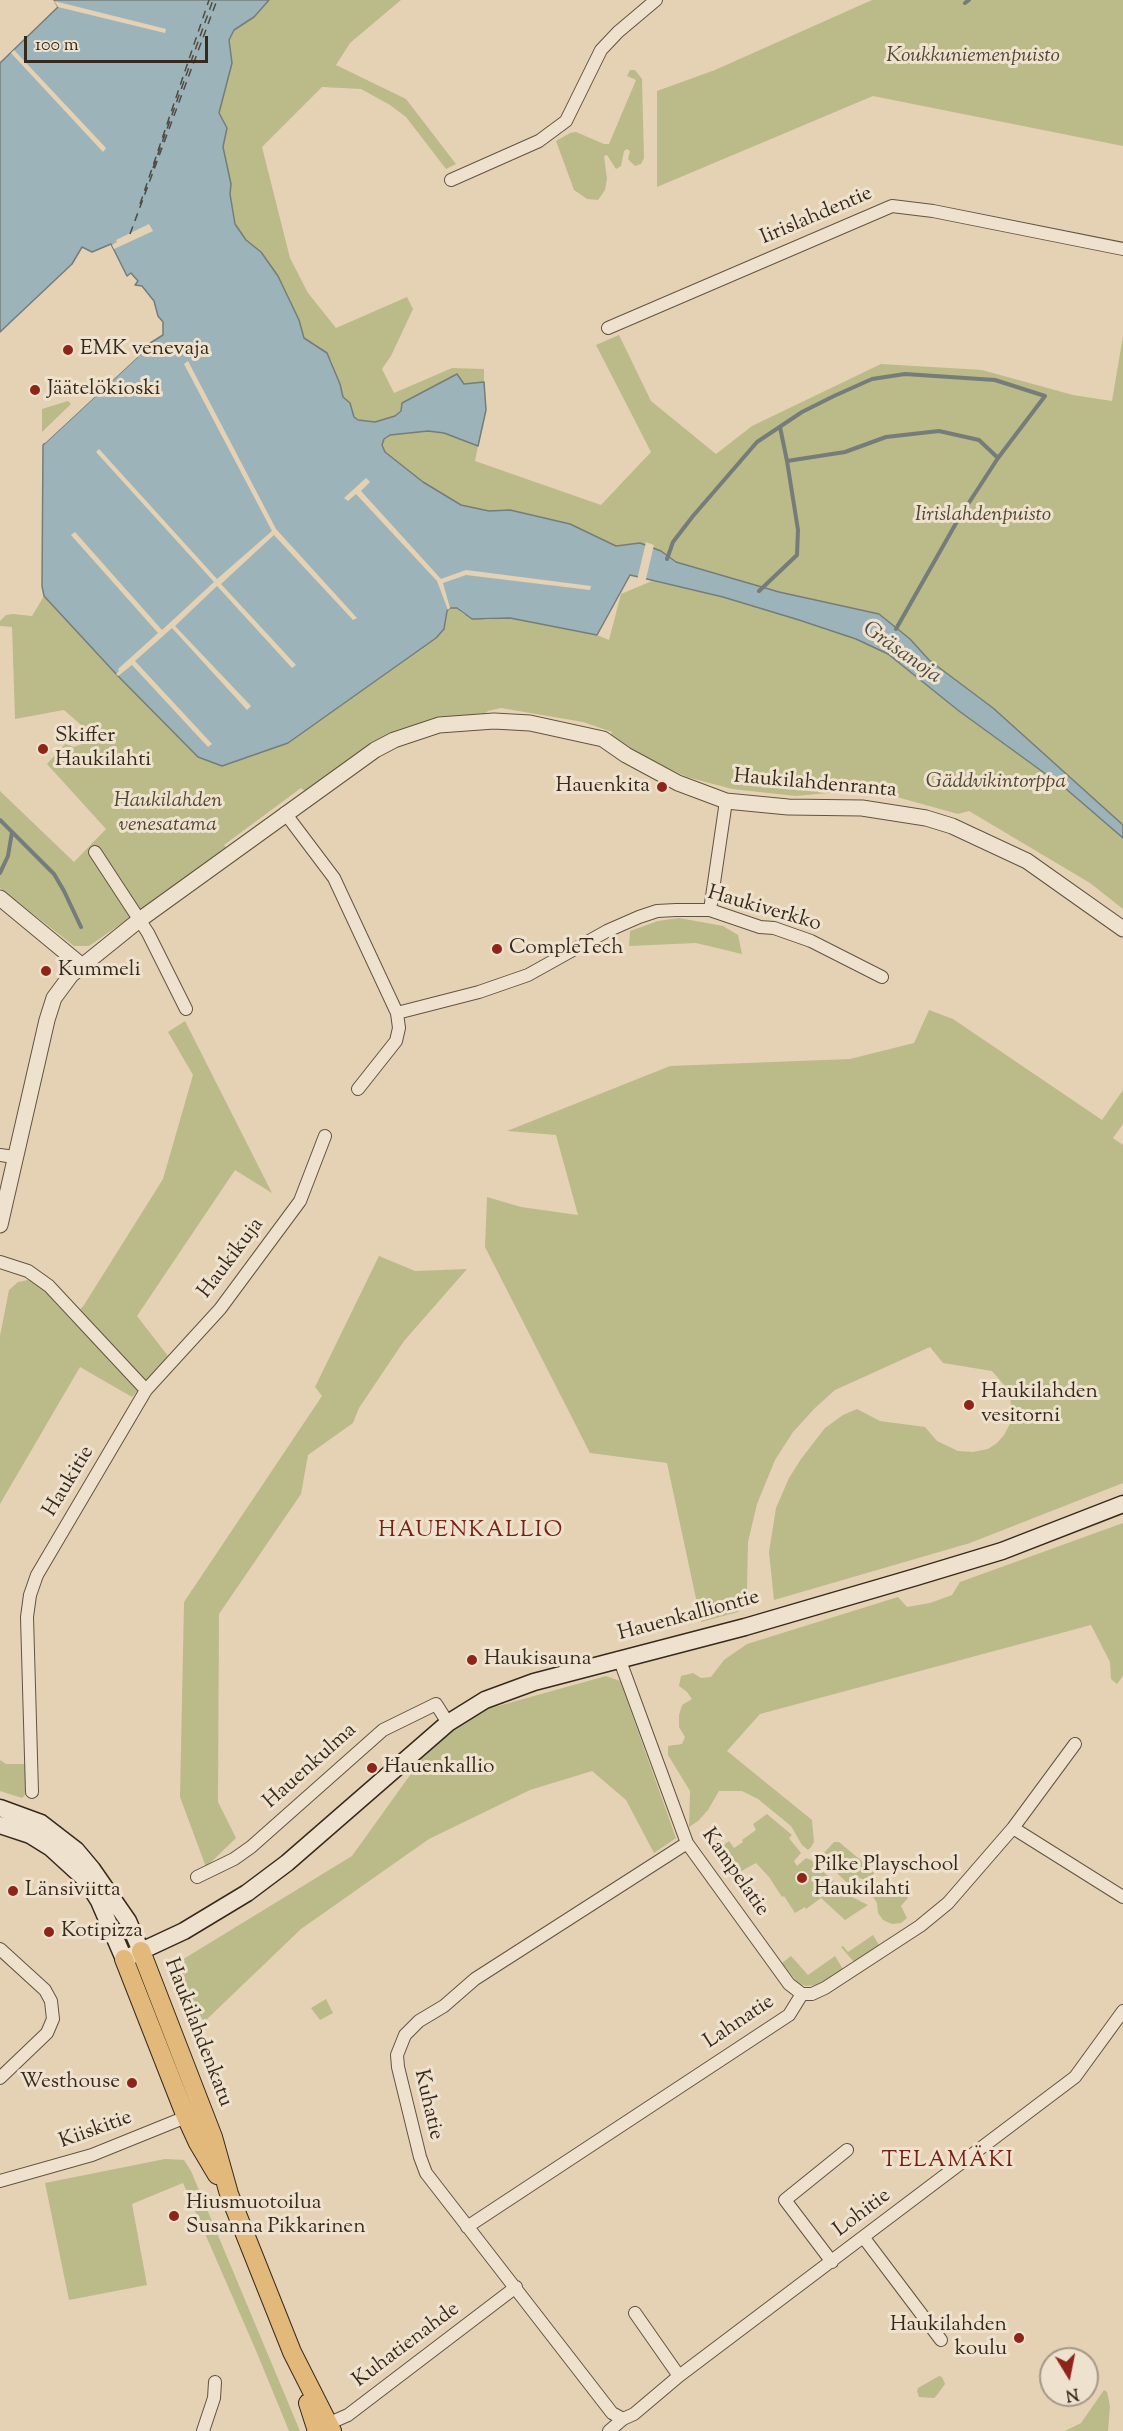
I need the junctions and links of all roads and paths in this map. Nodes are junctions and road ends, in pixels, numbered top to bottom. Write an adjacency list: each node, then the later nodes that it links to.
1 (656, 0): 2 (street)
2 (451, 180)
3 (1123, 249): 4 (street, Iirislahdentie)
4 (608, 328)
5 (726, 801): 6 (street, Haukilahdenranta); 9 (street); 11 (street, Haukilahdenranta)
6 (285, 813): 10 (street, Haukilahdenranta); 15 (street)
7 (95, 852): 10 (street)
8 (0, 898): 12 (street)
9 (710, 910): 13 (street, Haukiverkko); 15 (street, Haukiverkko)
10 (138, 921): 12 (street, Haukilahdenranta); 14 (street)
11 (1123, 929)
12 (81, 965): 18 (street, Haukilahdenranta)
13 (882, 976)
14 (186, 1009)
15 (397, 1013): 16 (street)
16 (358, 1089)
17 (325, 1136): 21 (street, Haukikuja)
18 (7, 1156): 19 (street, Haukilahdenranta)
19 (0, 1225)
20 (0, 1262): 21 (street)
21 (146, 1390): 26 (street, Haukitie)
22 (1123, 1504): 23 (main road, Hauenkalliontie)
23 (619, 1658): 24 (main road, Hauenkalliontie); 30 (street, Kampelatie)
24 (448, 1723): 31 (street, Hauenkulma); 34 (main road, Hauenkalliontie)
25 (1076, 1744): 29 (street, Lahnatie)
26 (32, 1792)
27 (0, 1808): 34 (main road, Haukilahdenkatu)
28 (0, 1825): 35 (main road, Haukilahdenkatu)
29 (1013, 1828): 32 (street); 36 (street, Lahnatie)
30 (687, 1843): 36 (street, Kampelatie); 44 (street, Kuhatie)
31 (197, 1878)
32 (1123, 1897)
33 (0, 1948): 38 (street)
34 (141, 1951): 35 (main road, Hauenkalliontie); 39 (main road, Haukilahdenkatu)
35 (124, 1959): 40 (main road, Haukilahdenkatu)
36 (802, 1994): 44 (street, Lahnatie)
37 (1123, 2010): 45 (street, Lohitie)
38 (0, 2078)
39 (203, 2110): 40 (street, Kiiskitie); 43 (main road, Haukilahdenkatu)
40 (186, 2117): 42 (street, Kiiskitie); 43 (main road, Haukilahdenkatu)
41 (847, 2150): 46 (street)
42 (0, 2181)
43 (229, 2194): 53 (main road, Haukilahdenkatu)
44 (467, 2227): 47 (street, Kuhatie)
45 (864, 2238): 46 (street, Lohitie); 49 (street)
46 (832, 2262): 50 (street, Lohitie)
47 (516, 2287): 52 (street, Kuhatie); 53 (street, Kuhatienahde)
48 (635, 2313): 50 (street)
49 (941, 2340)
50 (679, 2376): 52 (street, Lohitie)
51 (215, 2382): 55 (street)
52 (623, 2419): 54 (street, Lohitie)
53 (323, 2429)
54 (612, 2430)
55 (203, 2431)

